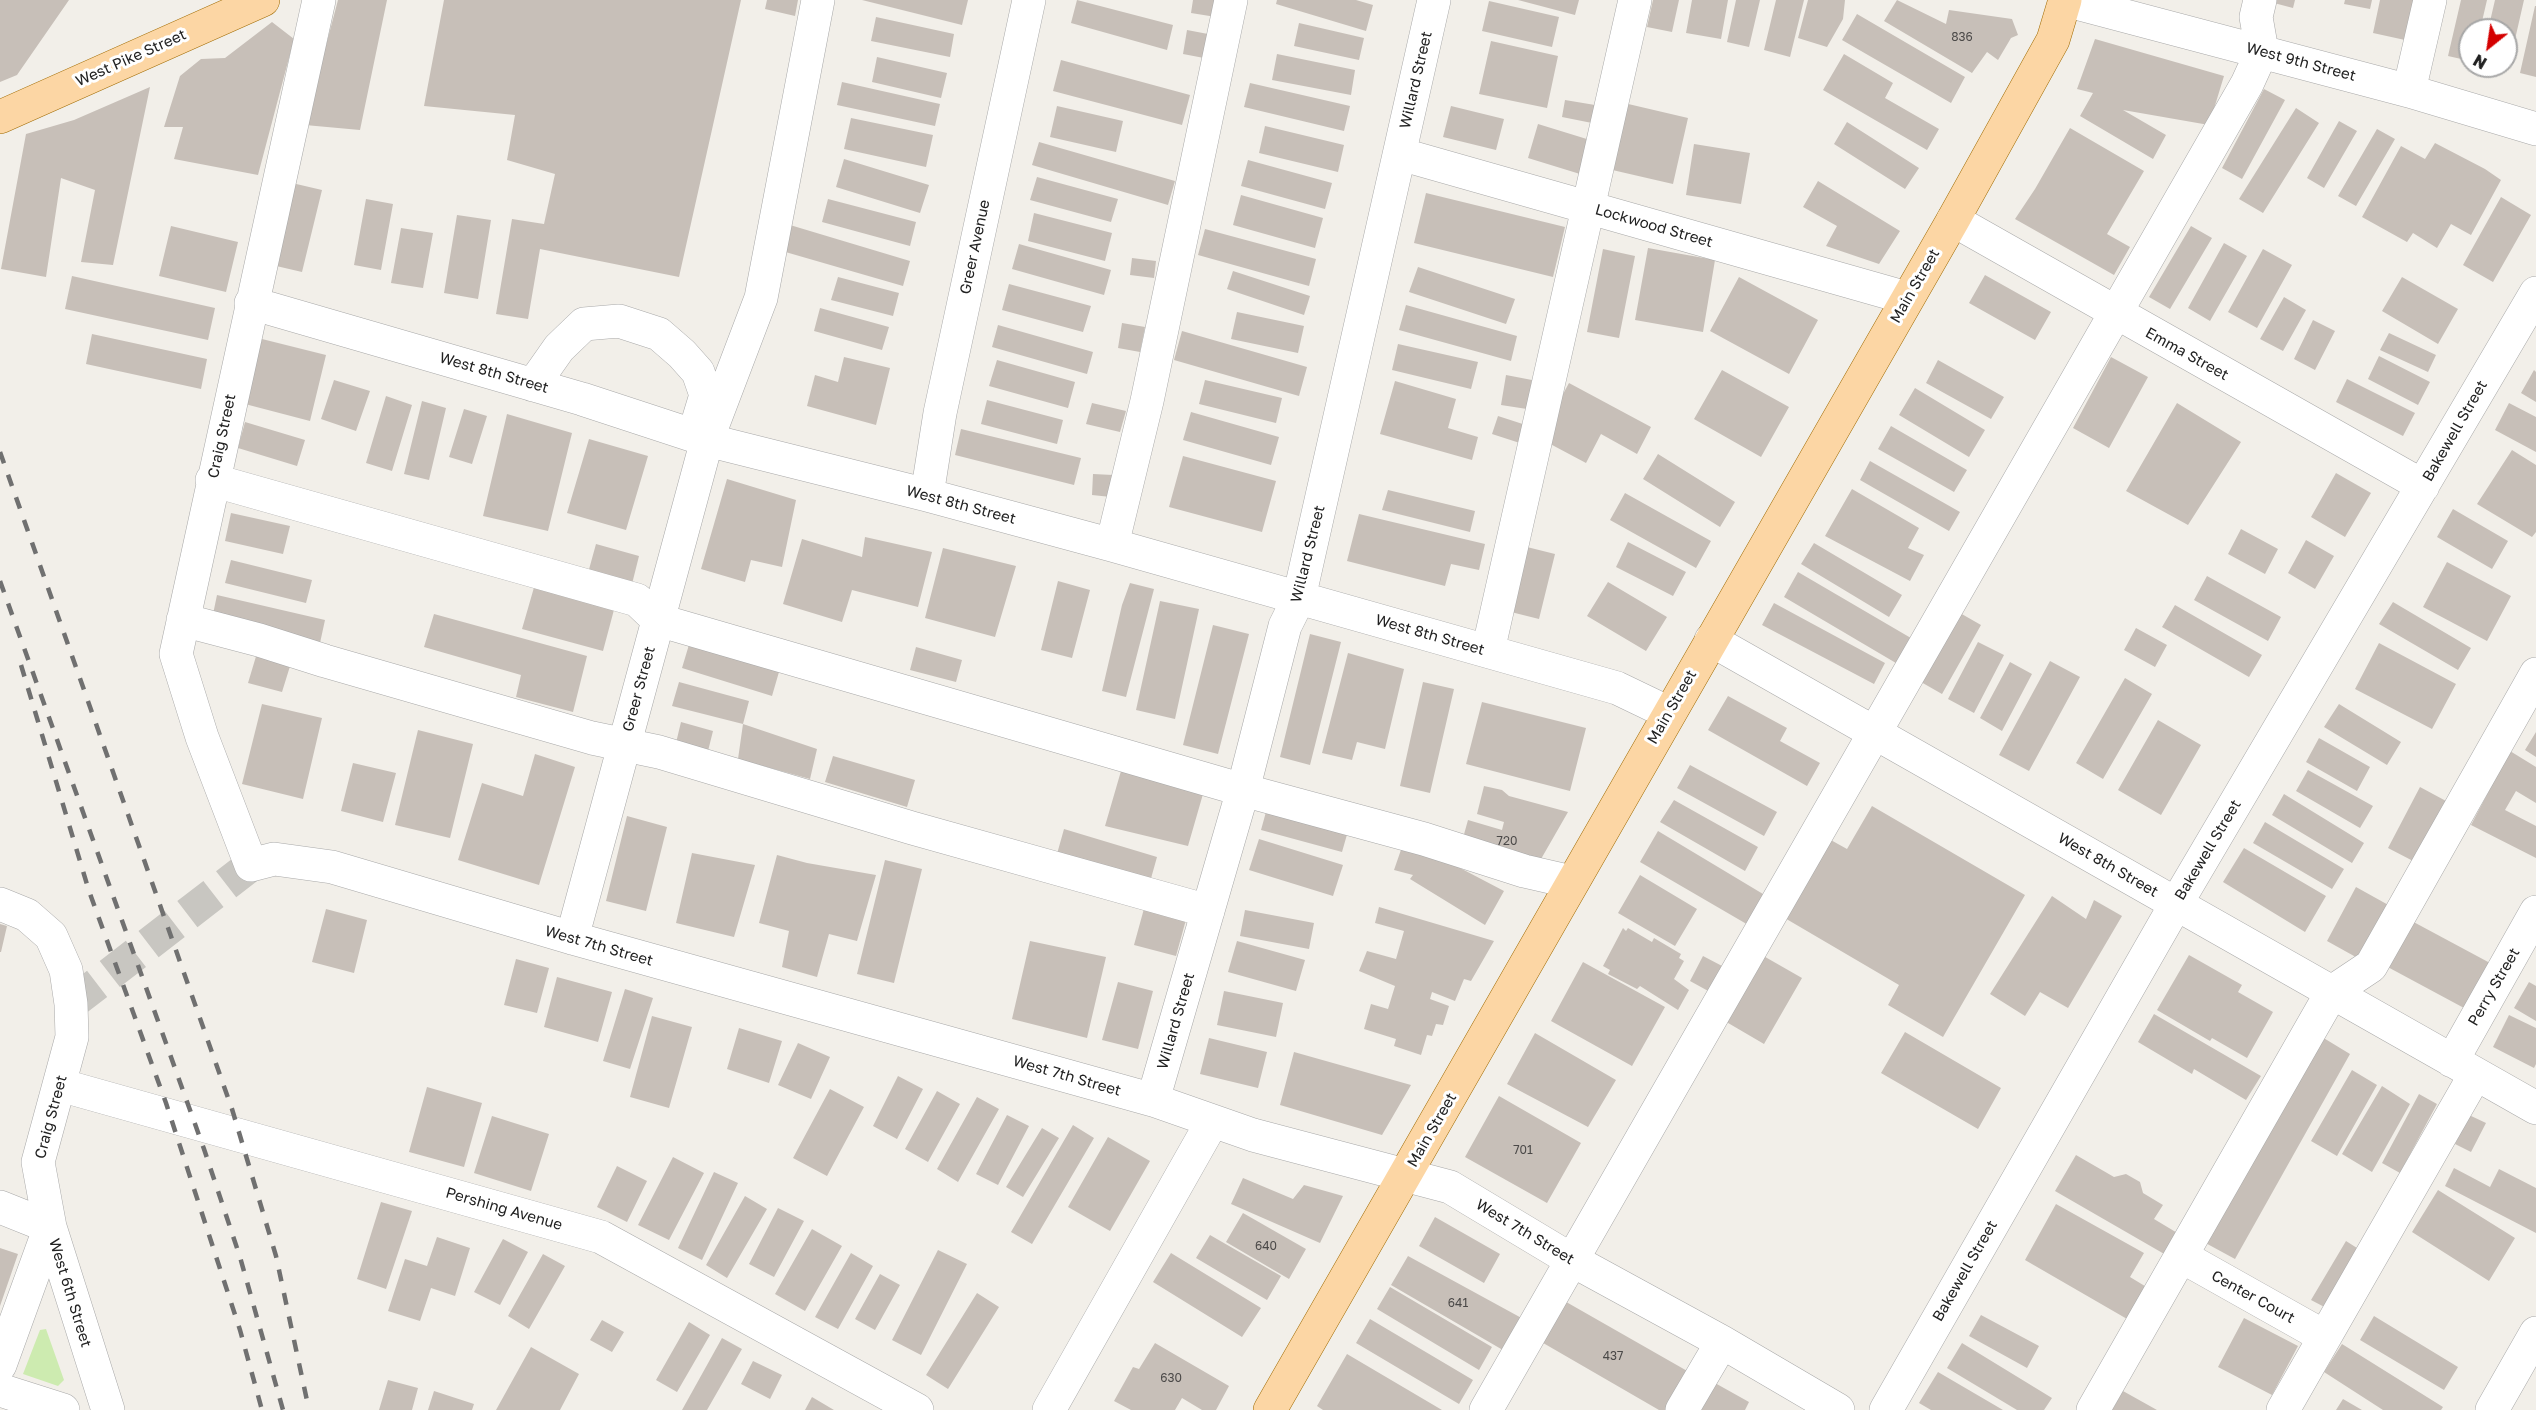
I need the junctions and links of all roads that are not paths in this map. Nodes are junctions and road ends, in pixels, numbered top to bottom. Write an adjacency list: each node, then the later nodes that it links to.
1 (263, 0): 13 (main road, West Pike Street)
2 (320, 0): 20 (street, Craig Street)
3 (818, 0): 23 (street)
4 (1029, 0): 26 (street, Greer Avenue)
5 (1231, 0): 27 (street)
6 (1434, 0): 15 (street, Willard Street)
7 (1635, 0): 16 (street)
8 (2065, 0): 11 (street, West 9th Street); 17 (main road, Main Street)
9 (2260, 0): 11 (street)
10 (2430, 0): 12 (street)
11 (2262, 51): 12 (street, West 9th Street); 21 (street)
12 (2409, 91): 14 (street, West 9th Street)
13 (0, 117)
14 (2536, 129)
15 (1400, 154): 16 (street, Lockwood Street); 28 (street, Willard Street)
16 (1588, 207): 19 (street, Lockwood Street); 32 (street)
17 (1953, 220): 19 (main road, Main Street); 21 (street, Emma Street)
18 (2536, 293): 25 (street, Bakewell Street)
19 (1907, 298): 31 (main road, Main Street)
20 (251, 303): 22 (street, West 8th Street); 24 (street, Craig Street)
21 (2114, 313): 25 (street, Emma Street); 35 (street)
22 (533, 385): 23 (street, West 8th Street); 23 (street)
23 (701, 438): 26 (street, West 8th Street); 30 (street, Greer Street)
24 (212, 480): 29 (street, Craig Street); 30 (street)
25 (2423, 486): 41 (street, Bakewell Street)
26 (927, 495): 27 (street, West 8th Street)
27 (1112, 545): 28 (street, West 8th Street)
28 (1299, 598): 32 (street, West 8th Street); 37 (street, Willard Street)
29 (183, 620): 36 (street); 38 (street, Craig Street)
30 (658, 620): 36 (street, Greer Street); 37 (street)
31 (1711, 640): 34 (main road, Main Street); 35 (street, West 8th Street)
32 (1488, 651): 34 (street, West 8th Street)
33 (2536, 674): 45 (street)
34 (1669, 713): 39 (main road, Main Street)
35 (1874, 732): 41 (street, West 8th Street); 55 (street)
36 (624, 744): 42 (street); 44 (street, Greer Street)
37 (1243, 789): 39 (street); 42 (street, Willard Street)
38 (251, 865): 44 (street, West 7th Street)
39 (1572, 882): 51 (main road, Main Street)
40 (0, 904): 47 (street, Craig Street)
41 (2176, 904): 45 (street, West 8th Street); 69 (street, Bakewell Street)
42 (1208, 911): 48 (street, Willard Street)
43 (2536, 912): 46 (street, Perry Street)
44 (572, 938): 48 (street, West 7th Street)
45 (2332, 992): 46 (street, West 8th Street); 54 (street)
46 (2464, 1068): 49 (street, West 8th Street); 57 (street, Perry Street)
47 (60, 1085): 53 (street, Craig Street); 63 (street, Pershing Avenue)
48 (1153, 1100): 50 (street, West 7th Street)
49 (2536, 1108)
50 (1212, 1122): 51 (street, West 7th Street); 64 (street)
51 (1406, 1175): 55 (street, West 7th Street); 65 (main road, Main Street)
52 (0, 1207): 53 (street, West 6th Street)
53 (50, 1227): 59 (street); 62 (street, West 6th Street)
54 (2181, 1256): 57 (street, Center Court); 70 (street)
55 (1570, 1259): 58 (street, West 7th Street); 66 (street)
56 (2536, 1333): 72 (street)
57 (2325, 1337): 71 (street, Perry Street)
58 (1722, 1342): 67 (street); 68 (street, West 7th Street)
59 (0, 1365)
60 (0, 1390): 61 (street)
61 (63, 1410)
62 (108, 1410)
63 (917, 1410)
64 (1049, 1410)
65 (1270, 1410)
66 (1486, 1410)
67 (1682, 1410)
68 (1838, 1410)
69 (1886, 1410)
70 (2093, 1410)
71 (2283, 1410)
72 (2492, 1410)

